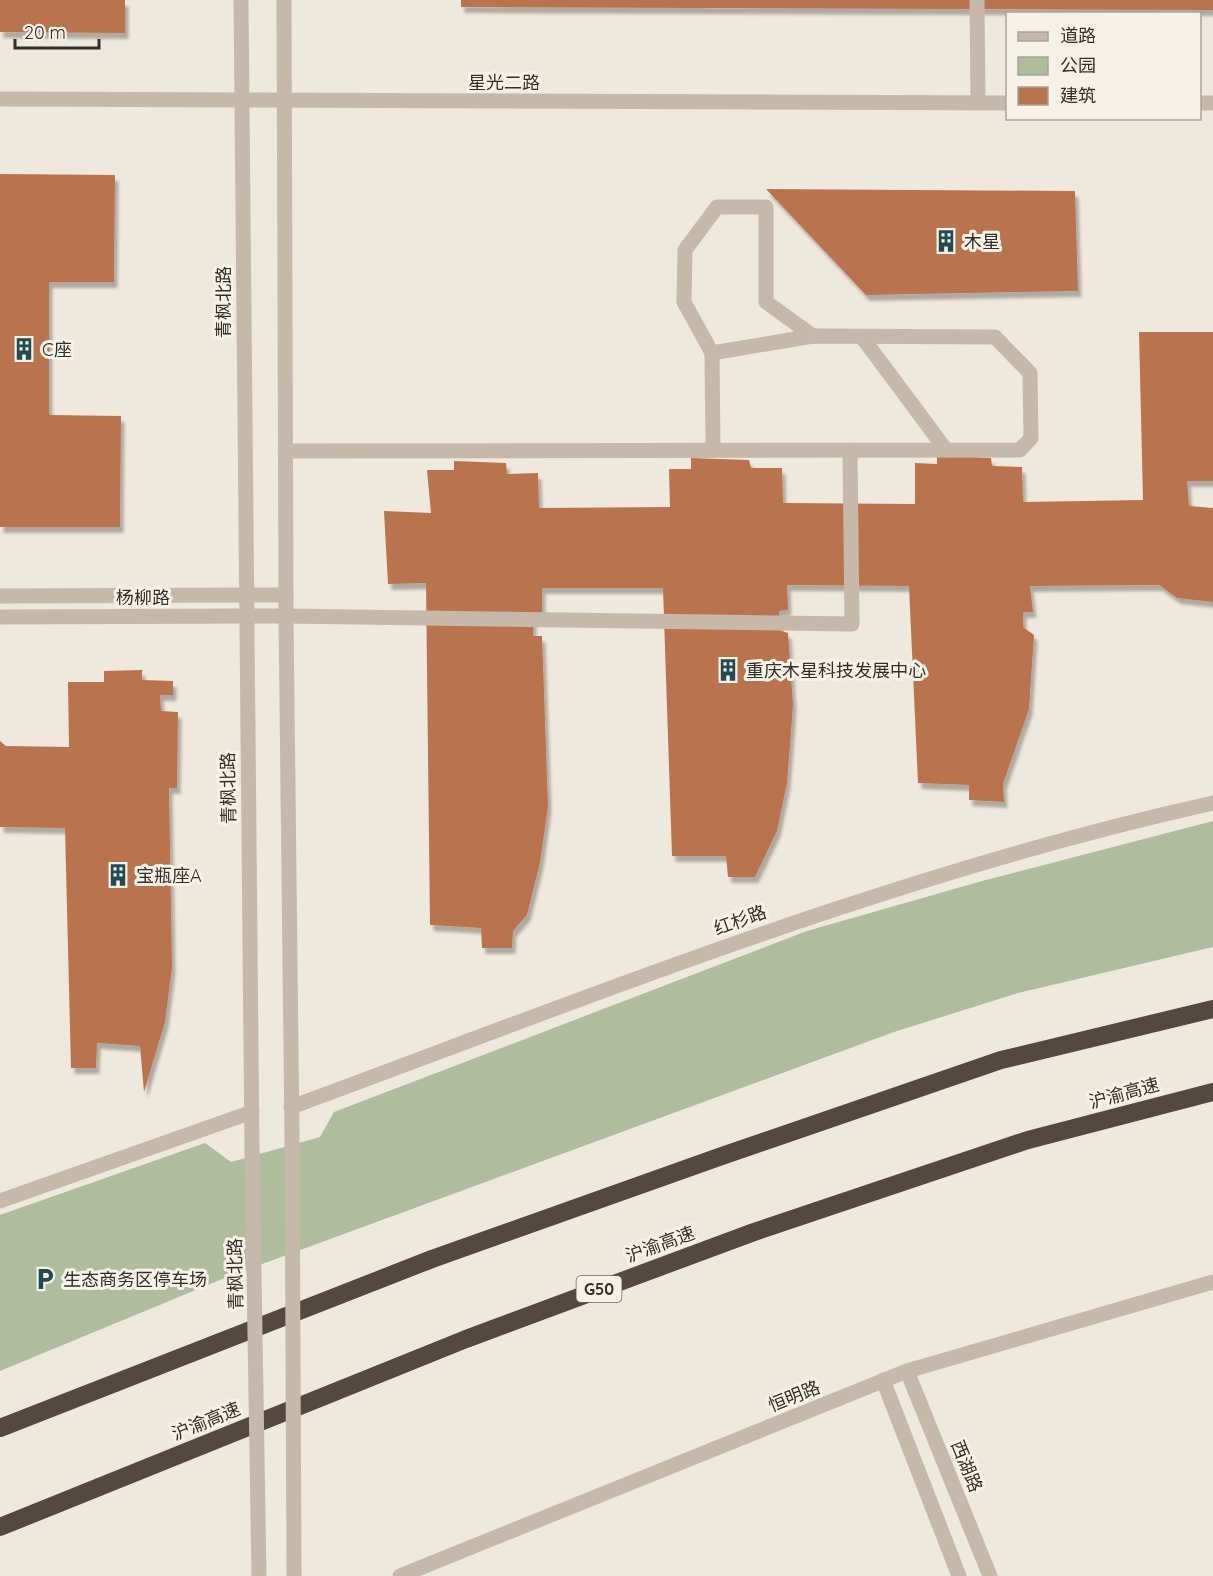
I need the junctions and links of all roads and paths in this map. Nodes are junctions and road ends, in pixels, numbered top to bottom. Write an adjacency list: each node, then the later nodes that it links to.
1 (241, 0): 5 (street, 青枫北路)
2 (284, 0): 6 (street)
3 (977, 0): 7 (street)
4 (0, 99): 5 (street, 星光二路)
5 (242, 100): 6 (street, 星光二路); 16 (street, 青枫北路)
6 (284, 100): 7 (street, 星光二路); 15 (street)
7 (978, 103): 8 (street, 星光二路)
8 (1006, 103)
9 (813, 336): 10 (street); 11 (street); 11 (street)
10 (862, 337): 14 (street); 14 (street)
11 (712, 353): 12 (street)
12 (713, 450): 13 (street); 15 (street)
13 (850, 450): 14 (street); 20 (street, 杨柳路)
14 (946, 450)
15 (285, 451): 17 (street)
16 (244, 595): 17 (street, 杨柳路); 18 (street, 杨柳路); 19 (street, 青枫北路)
17 (286, 595): 20 (street)
18 (0, 596)
19 (245, 616): 20 (street, 杨柳路); 21 (street, 杨柳路); 26 (street, 青枫北路)
20 (286, 616): 25 (street)
21 (0, 618)
22 (1213, 803): 25 (street, 红杉路)
23 (1213, 1009): 31 (highway)
24 (1213, 1092): 32 (highway, 沪渝高速 / G50)
25 (291, 1107): 34 (street, bridge)
26 (252, 1112): 27 (street); 33 (street, 青枫北路, bridge)
27 (0, 1201)
28 (1213, 1282): 29 (street, 恒明路)
29 (907, 1371): 30 (street, 恒明路); 37 (street, 西湖路)
30 (884, 1380): 35 (street, 恒明路); 36 (street)
31 (0, 1428)
32 (0, 1527)
33 (259, 1576)
34 (294, 1576)
35 (400, 1576)
36 (959, 1576)
37 (990, 1576)

